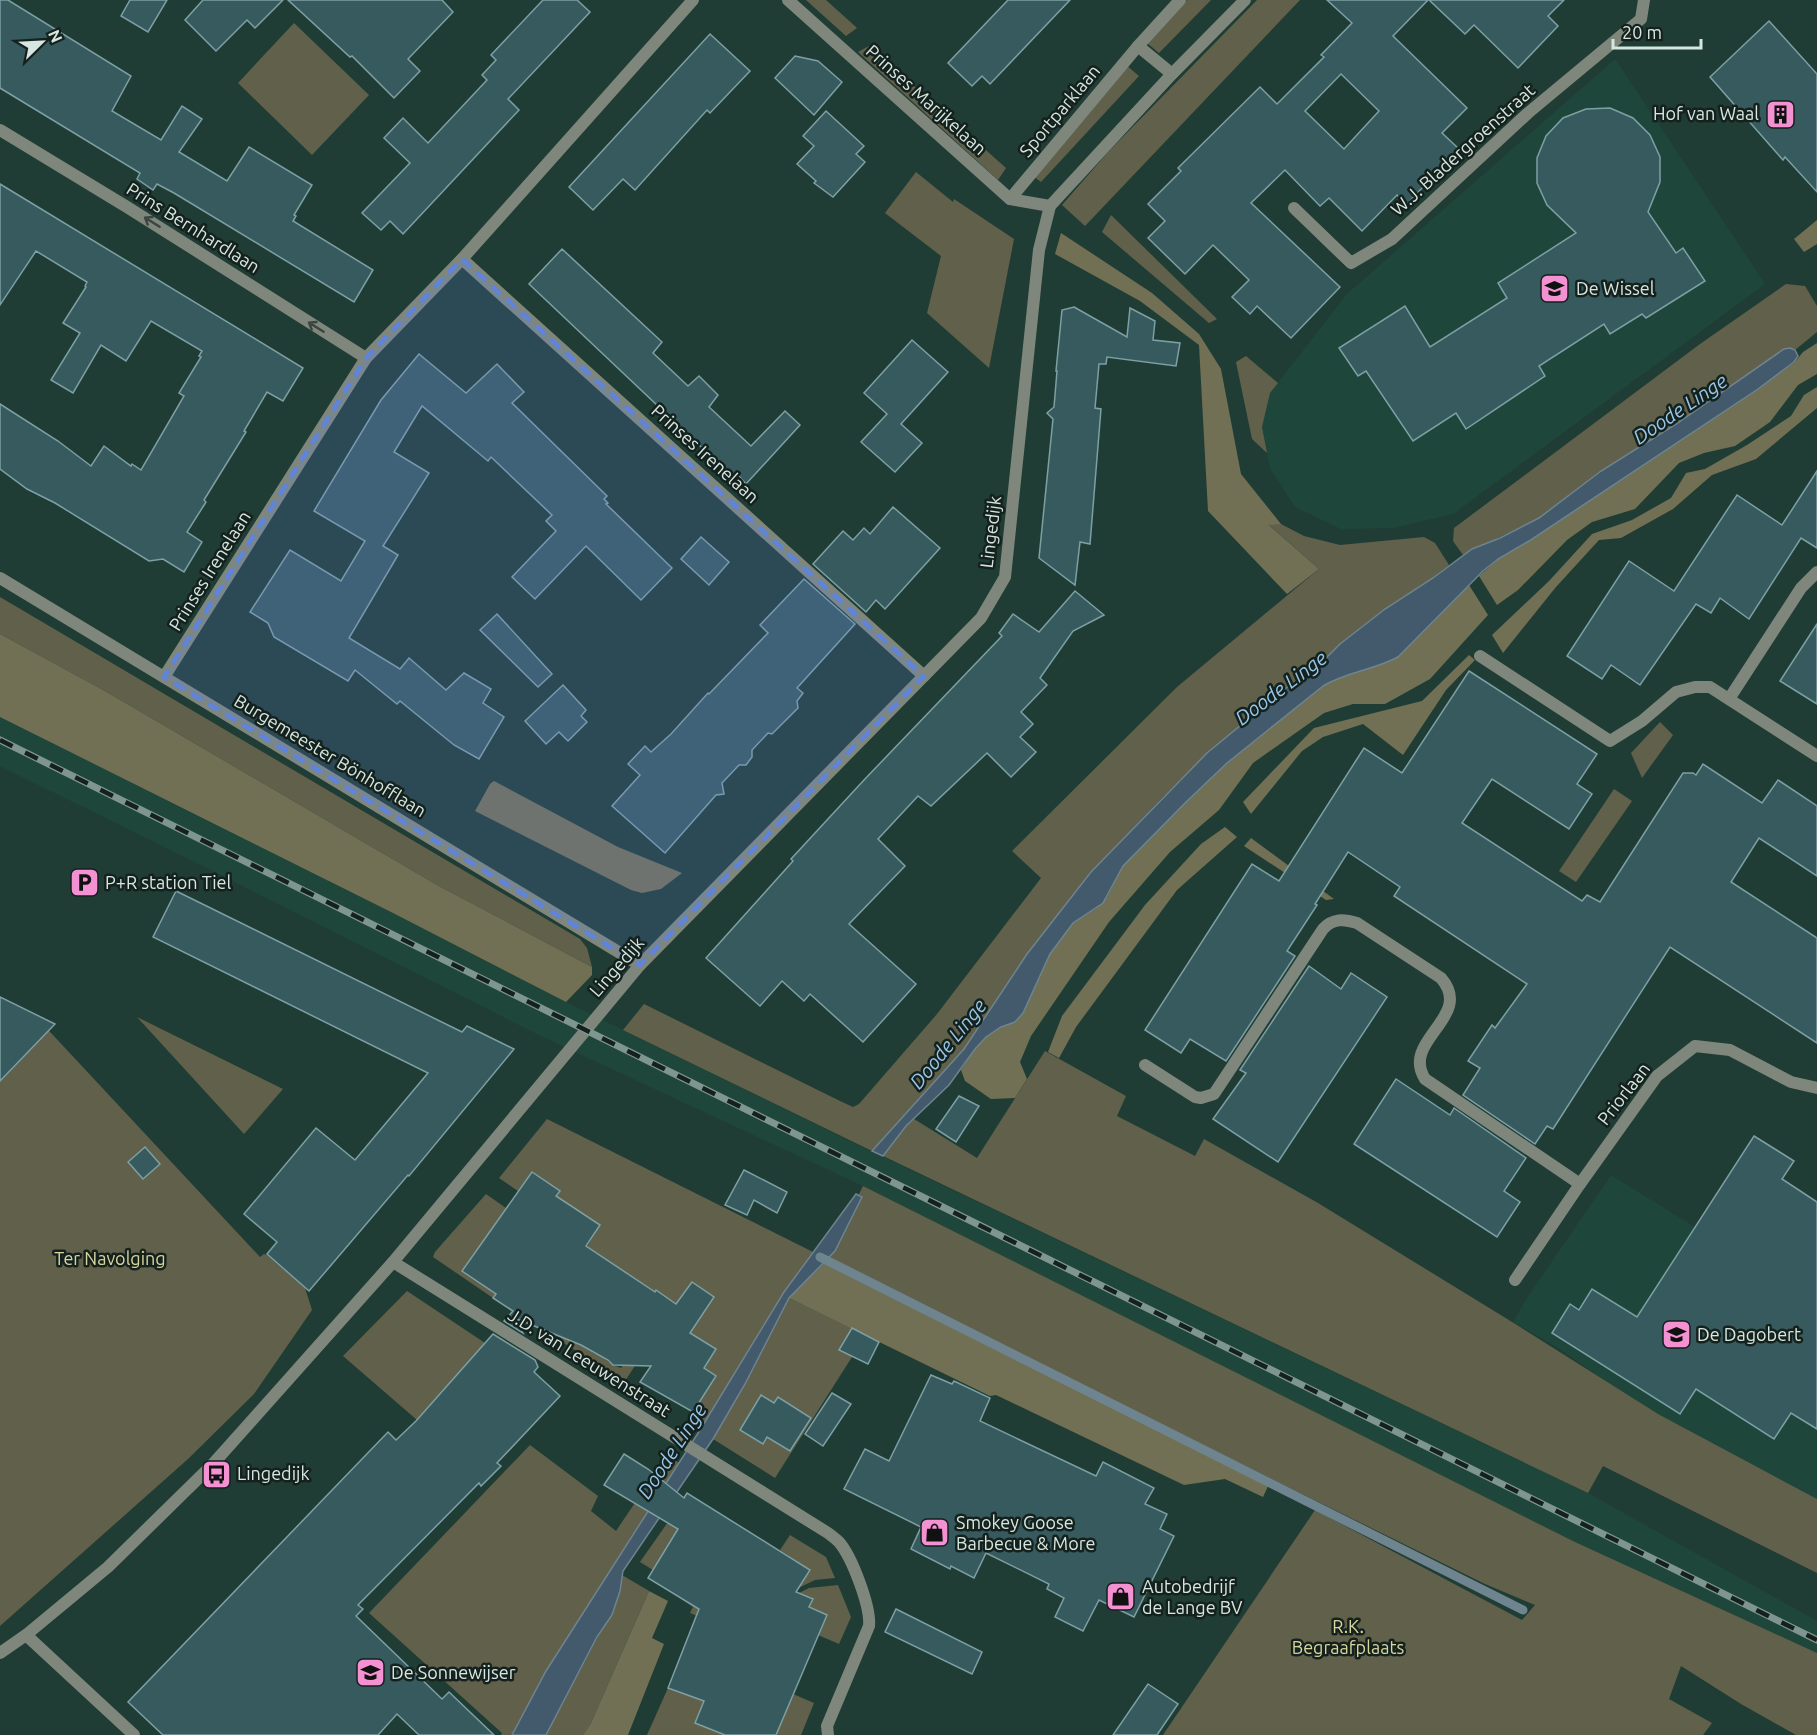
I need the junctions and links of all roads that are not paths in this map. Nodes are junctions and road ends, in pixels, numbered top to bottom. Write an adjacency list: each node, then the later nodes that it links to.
1 (693, 0): 12 (street, Prinses Irenelaan)
2 (788, 0): 9 (street, Prinses Marijkelaan)
3 (1180, 0): 6 (street, Sportparklaan)
4 (1245, 0): 7 (street)
5 (1644, 0): 11 (street, W.J. Bladergroenstraat)
6 (1138, 46): 7 (street); 9 (street, Sportparklaan)
7 (1172, 74): 10 (street)
8 (0, 130): 13 (street, Prins Bernhardlaan, one-way to 8)
9 (1010, 199): 10 (street)
10 (1050, 206): 17 (street, Lingedijk)
11 (1294, 208)
12 (462, 259): 13 (street, Prinses Irenelaan); 17 (street, Prinses Irenelaan)
13 (366, 358): 18 (street, Prinses Irenelaan)
14 (1817, 572): 19 (street)
15 (0, 578): 18 (street, Burgemeester Bönhofflaan)
16 (1480, 656): 19 (street)
17 (924, 675): 21 (street, Lingedijk)
18 (165, 677): 21 (street, Burgemeester Bönhofflaan)
19 (1729, 699): 20 (street)
20 (1817, 756)
21 (640, 965): 25 (street, Lingedijk)
22 (1145, 1065): 24 (street)
23 (1817, 1088): 24 (street, Priorlaan)
24 (1580, 1184): 26 (street, Priorlaan)
25 (393, 1262): 27 (street, Lingedijk); 29 (street, J.D. van Leeuwenstraat)
26 (1515, 1280)
27 (26, 1635): 28 (street, Lingedijk); 30 (street)
28 (0, 1653)
29 (826, 1732)
30 (134, 1735)

